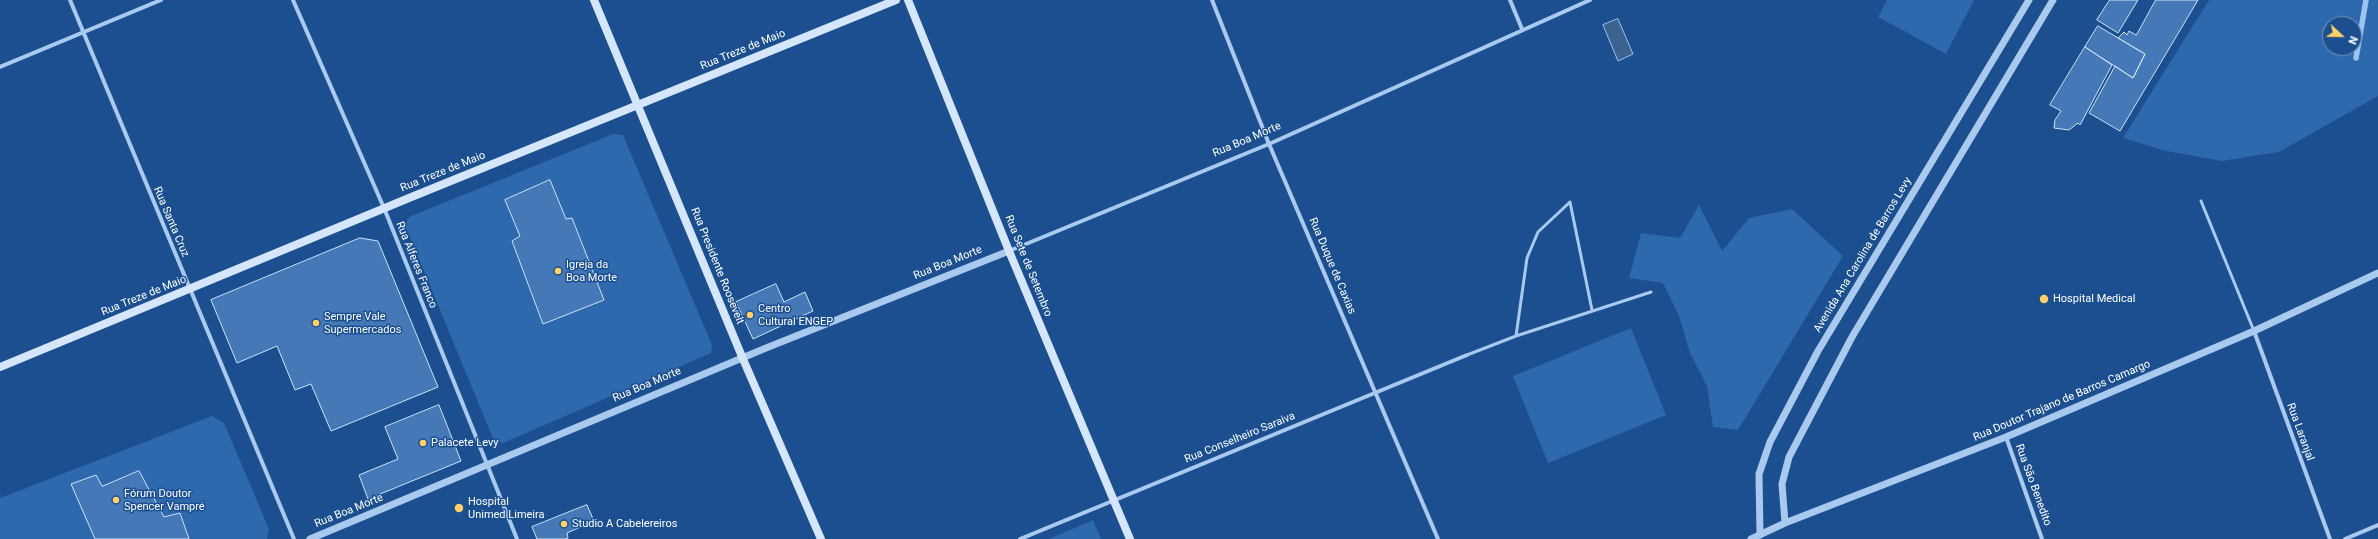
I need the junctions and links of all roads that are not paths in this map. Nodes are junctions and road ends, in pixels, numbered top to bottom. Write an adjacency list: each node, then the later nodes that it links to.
1 (70, 0): 13 (street, Rua Santa Cruz)
2 (161, 0): 13 (street)
3 (293, 0): 18 (street, Rua Alferes Franco)
4 (594, 0): 15 (main road, Rua Presidente Roosevelt)
5 (896, 0): 15 (main road, Rua Treze de Maio)
6 (908, 0): 19 (main road, Rua Sete de Setembro)
7 (1212, 0): 16 (street, Rua Duque de Caxias)
8 (1510, 0): 12 (street)
9 (1590, 0): 12 (street, Rua Boa Morte)
10 (2029, 0): 35 (street, Avenida Ana Carolina de Barros Levy)
11 (2053, 0): 33 (street)
12 (1522, 29): 16 (street, Rua Boa Morte)
13 (83, 33): 14 (street); 21 (street, Rua Santa Cruz)
14 (0, 67)
15 (639, 105): 18 (main road, Rua Treze de Maio); 27 (main road, Rua Presidente Roosevelt)
16 (1269, 144): 19 (street, Rua Boa Morte); 29 (street, Rua Duque de Caxias)
17 (2201, 201): 24 (lane)
18 (384, 208): 21 (main road, Rua Treze de Maio); 31 (street, Rua Alferes Franco)
19 (1009, 250): 27 (street, Rua Boa Morte); 32 (main road, Rua Sete de Setembro)
20 (2378, 273): 24 (street, Rua Doutor Trajano de Barros Camargo)
21 (190, 289): 28 (main road, Rua Treze de Maio); 36 (street, Rua Santa Cruz)
22 (1651, 292): 23 (lane)
23 (1592, 310): 25 (lane); 25 (lane)
24 (2254, 331): 30 (street, Rua Doutor Trajano de Barros Camargo); 45 (street, Rua Laranjal)
25 (1516, 336): 26 (lane)
26 (1467, 355): 29 (street, Rua Conselheiro Saraiva)
27 (743, 359): 31 (street, Rua Boa Morte); 39 (main road, Rua Presidente Roosevelt)
28 (0, 368)
29 (1377, 392): 32 (street, Rua Conselheiro Saraiva); 42 (street, Rua Duque de Caxias)
30 (2006, 437): 33 (street, Rua Doutor Trajano de Barros Camargo); 44 (street, Rua São Benedito)
31 (487, 466): 37 (street, Rua Boa Morte); 38 (street, Rua Alferes Franco)
32 (1114, 500): 40 (street, Rua Conselheiro Saraiva); 41 (main road, Rua Sete de Setembro)
33 (1785, 523): 35 (street, Rua Doutor Trajano de Barros Camargo)
34 (2378, 525): 46 (street)
35 (1760, 537): 43 (street, Rua Doutor Trajano de Barros Camargo)
36 (294, 539)
37 (310, 539)
38 (516, 539)
39 (821, 539)
40 (1020, 539)
41 (1130, 539)
42 (1438, 539)
43 (1751, 539)
44 (2042, 539)
45 (2330, 539)
46 (2345, 539)

